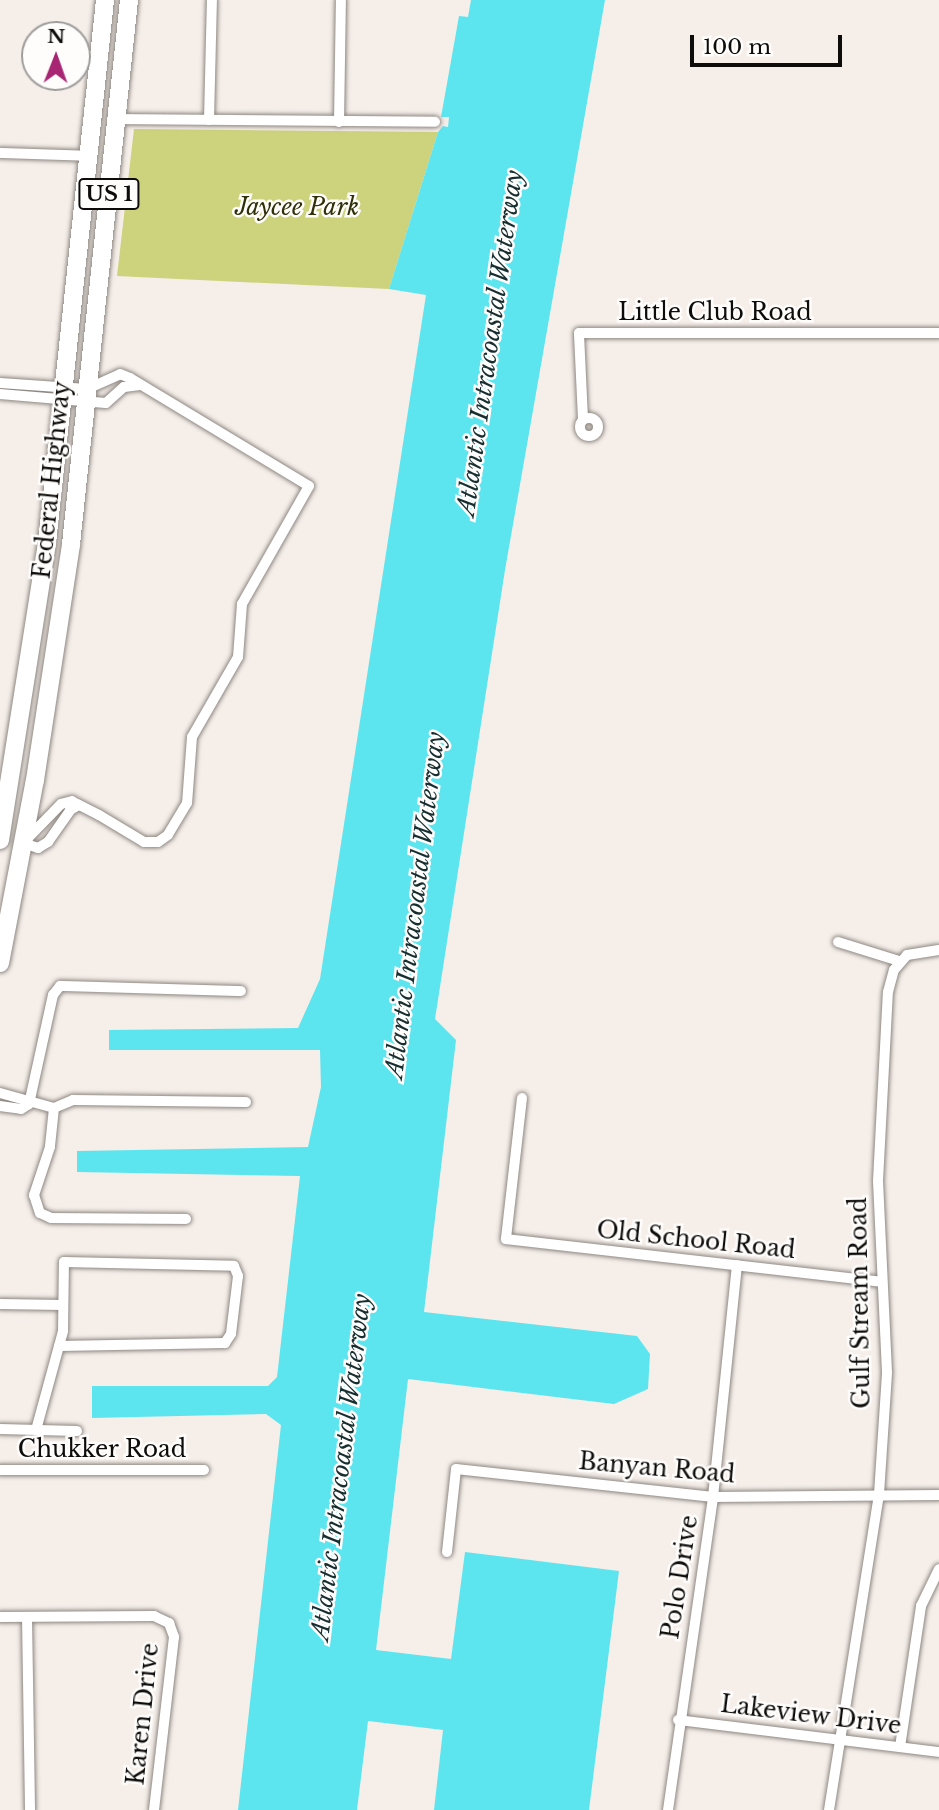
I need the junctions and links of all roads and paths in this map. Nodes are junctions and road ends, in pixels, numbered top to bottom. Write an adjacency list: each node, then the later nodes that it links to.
1 (105, 0): 5 (main road, Federal Highway / US 1)
2 (130, 0): 6 (main road, Federal Highway / US 1)
3 (212, 0): 7 (street)
4 (341, 0): 8 (street)
5 (100, 44): 11 (main road, Federal Highway / US 1); 12 (main road)
6 (117, 119): 7 (street); 12 (main road, Federal Highway / US 1)
7 (209, 120): 8 (street)
8 (339, 122): 9 (street)
9 (435, 122)
10 (0, 153): 11 (street)
11 (89, 156): 13 (main road); 17 (main road, Federal Highway / US 1)
12 (113, 159): 13 (main road, Federal Highway / US 1)
13 (101, 261): 19 (main road, Federal Highway / US 1)
14 (939, 333): 20 (street, Little Club Road)
15 (0, 383): 17 (street)
16 (143, 385): 19 (street); 19 (street); 21 (street)
17 (63, 391): 18 (street); 19 (street); 22 (main road, Federal Highway / US 1)
18 (0, 394)
19 (86, 394): 23 (main road, Federal Highway / US 1)
20 (583, 419)
21 (79, 805): 23 (street); 23 (street)
22 (0, 840)
23 (23, 843): 27 (main road, Federal Highway / US 1)
24 (838, 942): 26 (street)
25 (939, 950): 26 (street)
26 (900, 961): 37 (street, Gulf Stream Road)
27 (0, 963)
28 (241, 991): 32 (street)
29 (0, 1093): 32 (street)
30 (522, 1098): 36 (street, Old School Road)
31 (246, 1102): 34 (street)
32 (29, 1104): 33 (street); 34 (street)
33 (0, 1106)
34 (54, 1108): 35 (street)
35 (186, 1219)
36 (737, 1265): 37 (street, Old School Road); 48 (street, Polo Drive)
37 (881, 1282): 46 (street, Gulf Stream Road)
38 (0, 1304): 39 (street)
39 (63, 1305): 40 (street); 40 (street)
40 (59, 1346): 42 (street)
41 (0, 1429): 42 (street)
42 (36, 1430): 43 (street)
43 (77, 1431)
44 (0, 1470): 45 (street, Chukker Road)
45 (204, 1470)
46 (880, 1494): 47 (street, Banyan Road); 48 (street, Banyan Road); 54 (street, Gulf Stream Road)
47 (939, 1495)
48 (713, 1497): 49 (street, Banyan Road); 53 (street, Polo Drive)
49 (447, 1552)
50 (939, 1569): 55 (street)
51 (0, 1617): 52 (street)
52 (27, 1617): 57 (street); 58 (street, Karen Drive)
53 (678, 1720): 54 (street, Lakeview Drive); 59 (street, Polo Drive)
54 (842, 1738): 55 (street, Lakeview Drive); 60 (street, Gulf Stream Road)
55 (900, 1747): 56 (street, Lakeview Drive)
56 (939, 1752)
57 (30, 1810)
58 (154, 1810)
59 (668, 1810)
60 (829, 1810)

